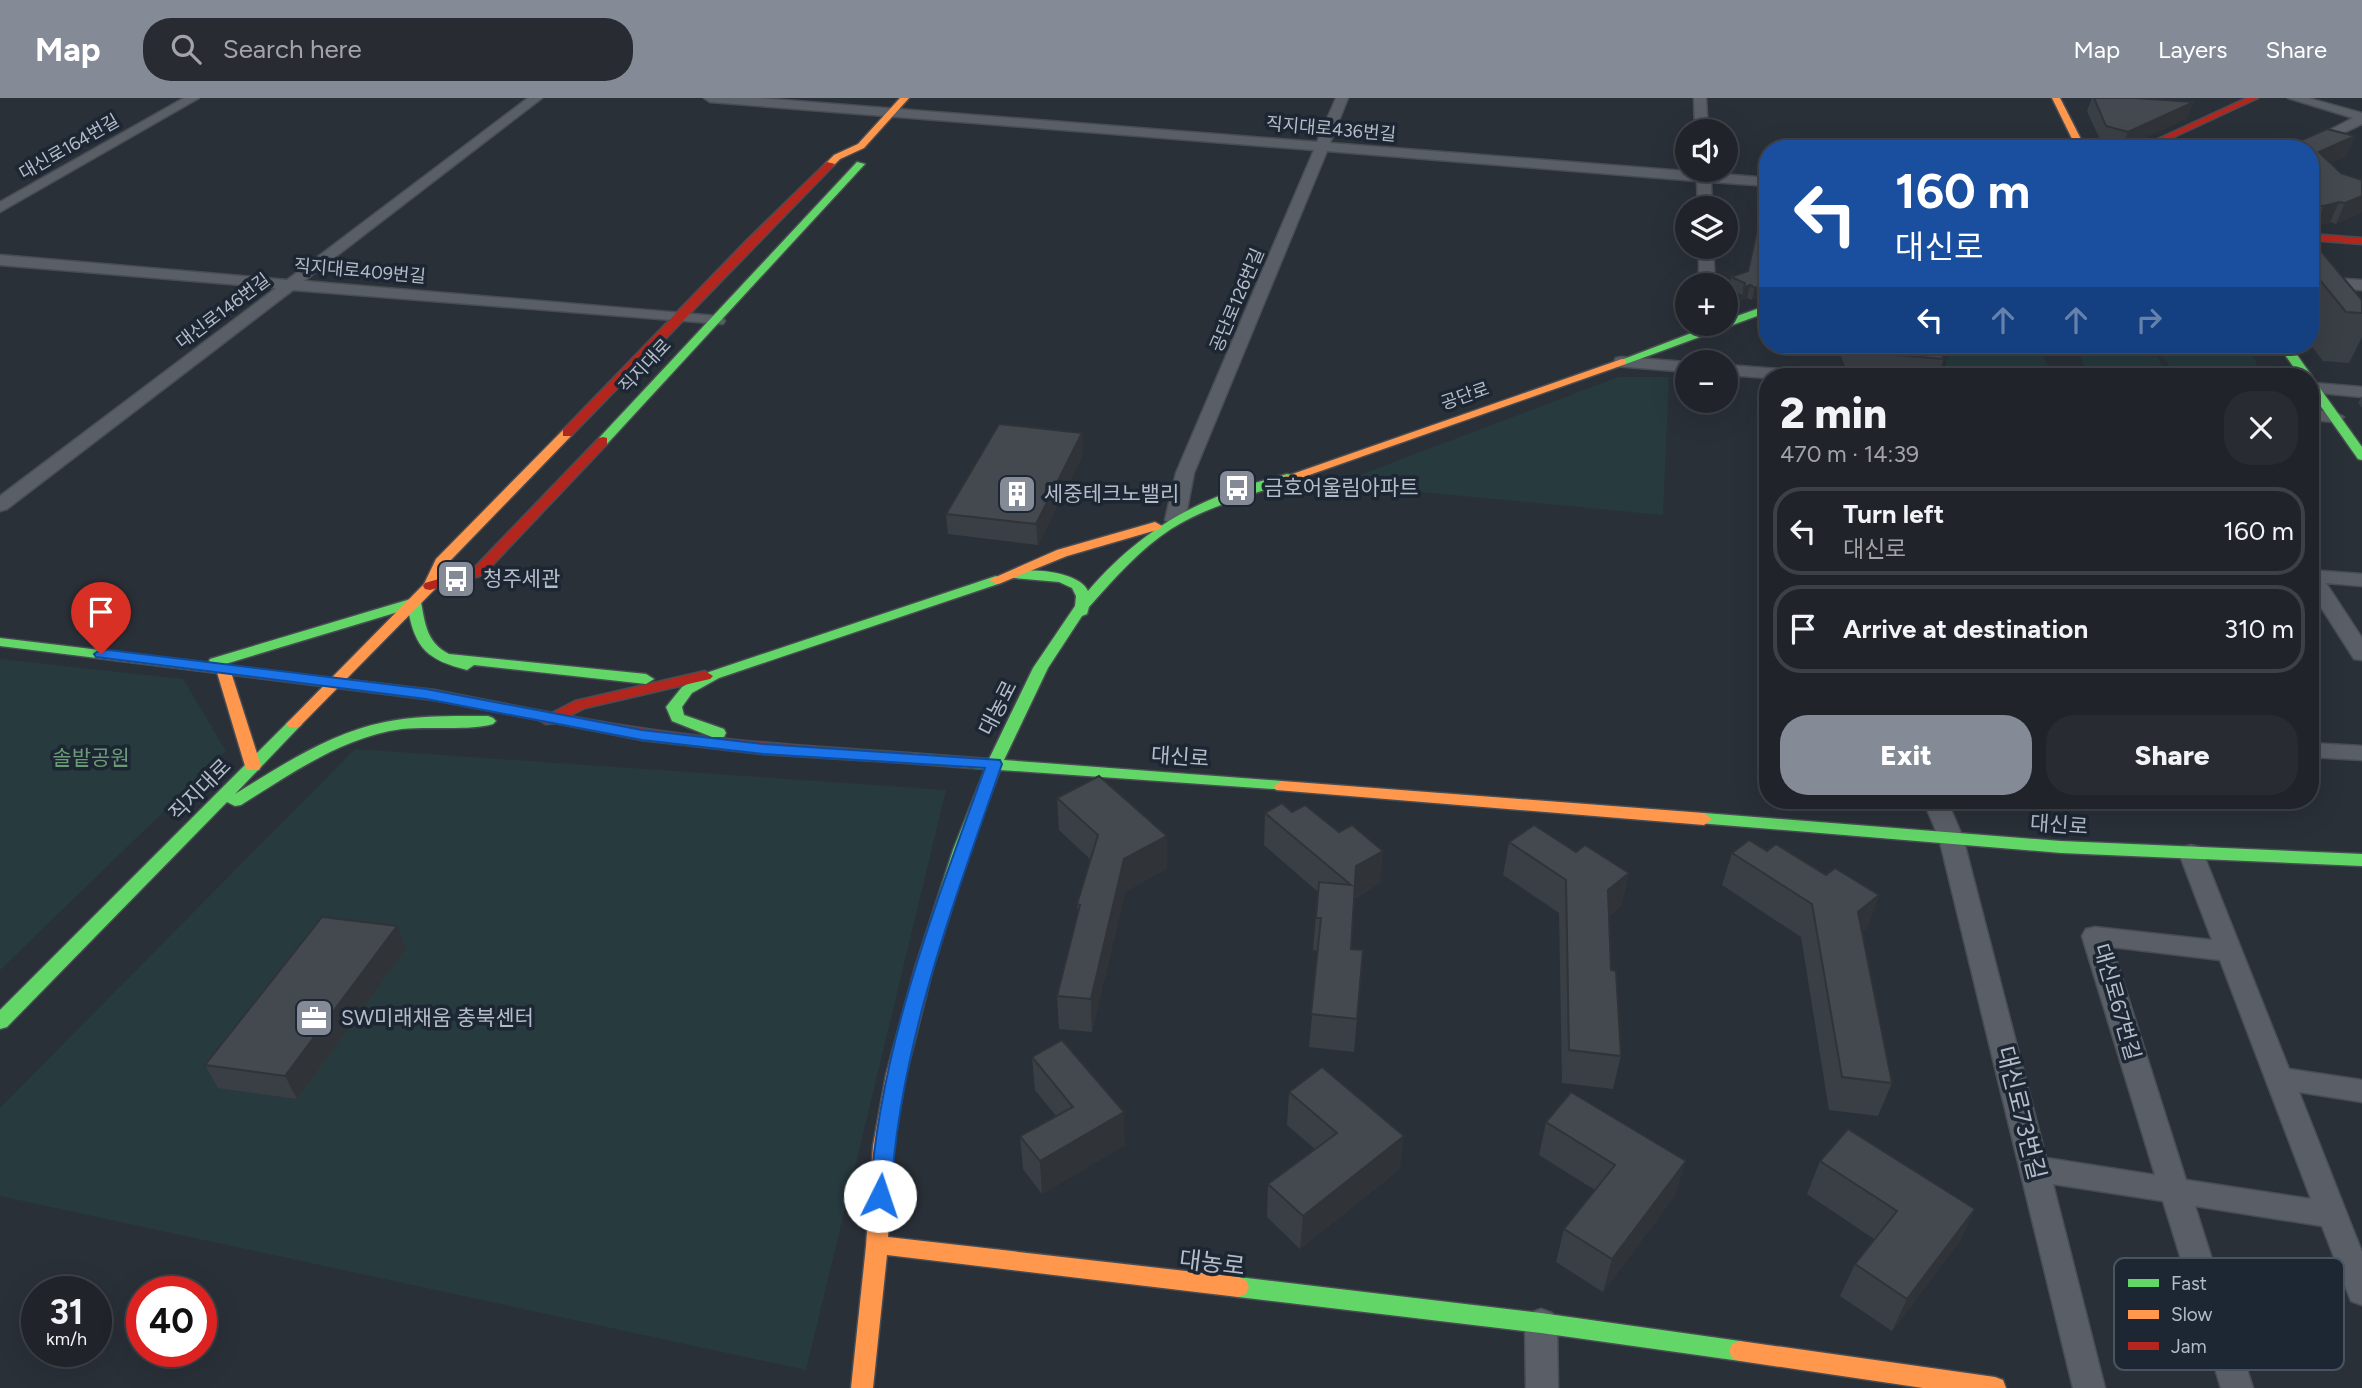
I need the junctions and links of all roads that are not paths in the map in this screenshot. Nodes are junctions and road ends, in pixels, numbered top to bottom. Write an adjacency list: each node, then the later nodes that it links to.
1 (193, 98): 22 (street, 대신로164번길)
2 (536, 98): 27 (street, 대신로146번길)
3 (710, 98): 10 (street, 직지대로436번길)
4 (905, 98): 10 (street, 직지대로)
5 (1342, 98): 18 (street, 공단로126번길)
6 (1700, 98): 12 (street)
7 (2056, 98): 14 (street)
8 (2254, 98): 15 (street)
9 (2294, 98): 11 (street)
10 (891, 113): 17 (street, 직지대로); 18 (street, 직지대로436번길)
11 (2362, 118): 13 (street)
12 (1701, 119)
13 (2356, 128): 16 (street)
14 (2082, 140)
15 (2160, 140)
16 (2319, 142)
17 (861, 146): 30 (street, 직지대로); 32 (street, 직지대로)
18 (1322, 146): 19 (street, 직지대로436번길); 45 (street, 공단로126번길)
19 (1675, 171)
20 (1738, 178): 21 (street, 직지대로436번길)
21 (1759, 181)
22 (0, 208)
23 (2319, 238): 24 (street)
24 (2362, 241)
25 (0, 260): 27 (street, 직지대로409번길)
26 (2319, 283): 28 (street)
27 (290, 284): 30 (street, 직지대로409번길); 44 (street, 대신로146번길)
28 (2362, 285)
29 (1759, 311): 31 (street, 공단로)
30 (681, 318): 32 (street, 직지대로409번길); 49 (street, 직지대로)
31 (1738, 318)
32 (717, 321): 49 (street, 직지대로)
33 (1690, 336): 34 (street, 공단로)
34 (1622, 362): 35 (street); 45 (street, 공단로)
35 (1675, 366)
36 (1738, 371): 37 (street)
37 (1759, 372)
38 (2319, 384): 39 (street)
39 (2362, 391)
40 (2319, 395): 42 (street)
41 (2319, 416): 42 (street)
42 (2334, 417): 43 (street)
43 (2362, 456)
44 (0, 505)
45 (1175, 520): 46 (street); 52 (street, 대농로)
46 (1010, 575): 52 (street); 58 (street)
47 (2319, 577): 48 (street)
48 (2362, 580)
49 (430, 586): 51 (street, 직지대로)
50 (2319, 590): 54 (street)
51 (414, 602): 55 (street); 56 (street); 60 (street, 직지대로)
52 (1082, 611): 67 (street, 대농로)
53 (0, 642): 56 (street, 대신로)
54 (2362, 654)
55 (446, 659): 59 (street); 61 (street)
56 (202, 666): 57 (street, 대신로)
57 (223, 669): 60 (street, 대신로); 68 (street)
58 (715, 675): 59 (street); 64 (street)
59 (673, 681): 63 (street)
60 (335, 682): 63 (street, 대신로); 68 (street, 직지대로)
61 (514, 683)
62 (534, 698): 63 (street)
63 (552, 719): 64 (street, 대신로); 70 (street)
64 (763, 749): 67 (street, 대신로)
65 (2319, 751): 66 (street)
66 (2362, 753)
67 (994, 764): 71 (street, 대신로); 81 (street, 대농로)
68 (253, 766): 70 (street, 직지대로)
69 (1939, 809): 71 (street, 대신로73번길)
70 (192, 827): 75 (street, 직지대로)
71 (1951, 838): 72 (street, 대신로); 78 (street, 대신로73번길)
72 (2191, 853): 73 (street, 대신로); 74 (street)
73 (2362, 860)
74 (2228, 951): 76 (street); 79 (street, 대신로67번길)
75 (0, 1022)
76 (2278, 1078): 77 (street); 80 (street)
77 (2362, 1091)
78 (2036, 1169): 79 (street); 89 (street, 대신로73번길)
79 (2175, 1192): 80 (street); 82 (street)
80 (2332, 1215): 83 (street)
81 (877, 1245): 84 (street, 대농로); 86 (street, 대농로)
82 (2196, 1258)
83 (2362, 1292)
84 (1541, 1323): 87 (street); 88 (street)
85 (2231, 1370): 90 (street)
86 (862, 1388)
87 (1542, 1388)
88 (1995, 1388)
89 (2089, 1388)
90 (2237, 1388)

